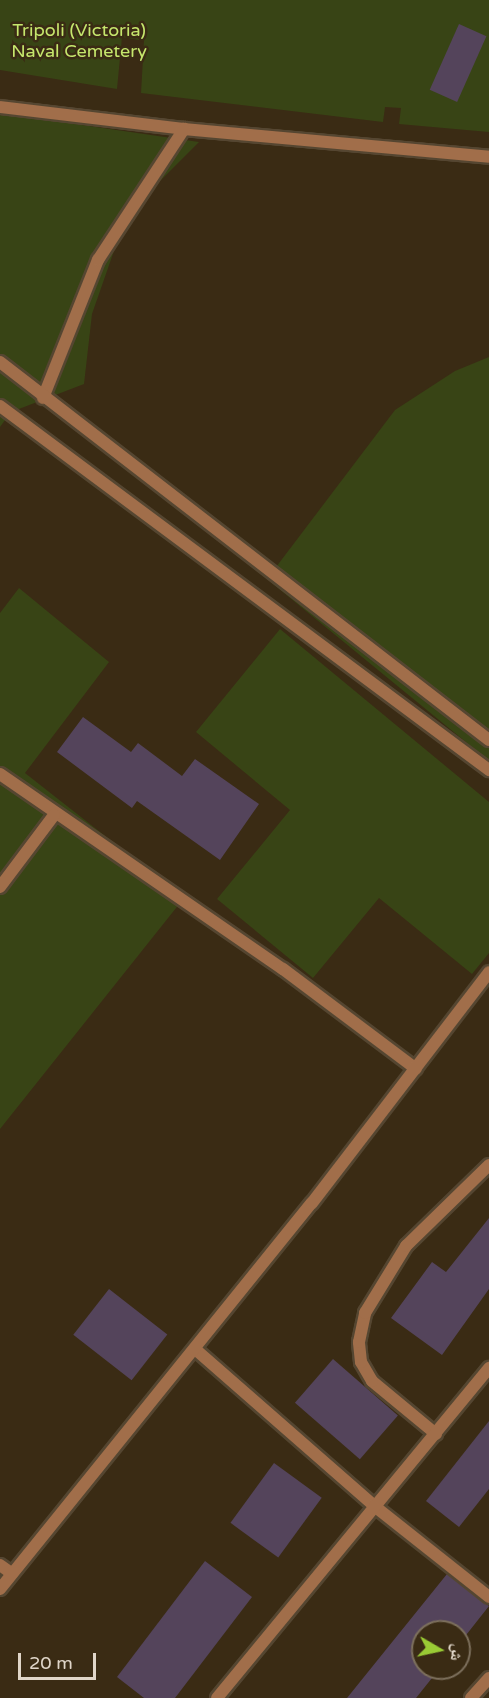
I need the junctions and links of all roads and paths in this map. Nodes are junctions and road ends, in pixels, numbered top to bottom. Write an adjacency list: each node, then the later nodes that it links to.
1 (0, 107): 2 (street)
2 (184, 129): 3 (street); 5 (street)
3 (489, 157)
4 (0, 362): 5 (street)
5 (44, 398): 7 (street)
6 (0, 406): 8 (street)
7 (489, 740)
8 (489, 770)
9 (0, 774): 10 (street)
10 (54, 815): 11 (street); 13 (street)
11 (0, 887)
12 (489, 972): 13 (street)
13 (416, 1069): 15 (street)
14 (489, 1166): 17 (street)
15 (195, 1348): 18 (street); 20 (street)
16 (489, 1368): 17 (street)
17 (436, 1434): 18 (street)
18 (373, 1505): 22 (street); 24 (street)
19 (0, 1565): 20 (street)
20 (11, 1573): 21 (street)
21 (0, 1589)
22 (489, 1597)
23 (489, 1678): 25 (street)
24 (217, 1698)
25 (471, 1698)

